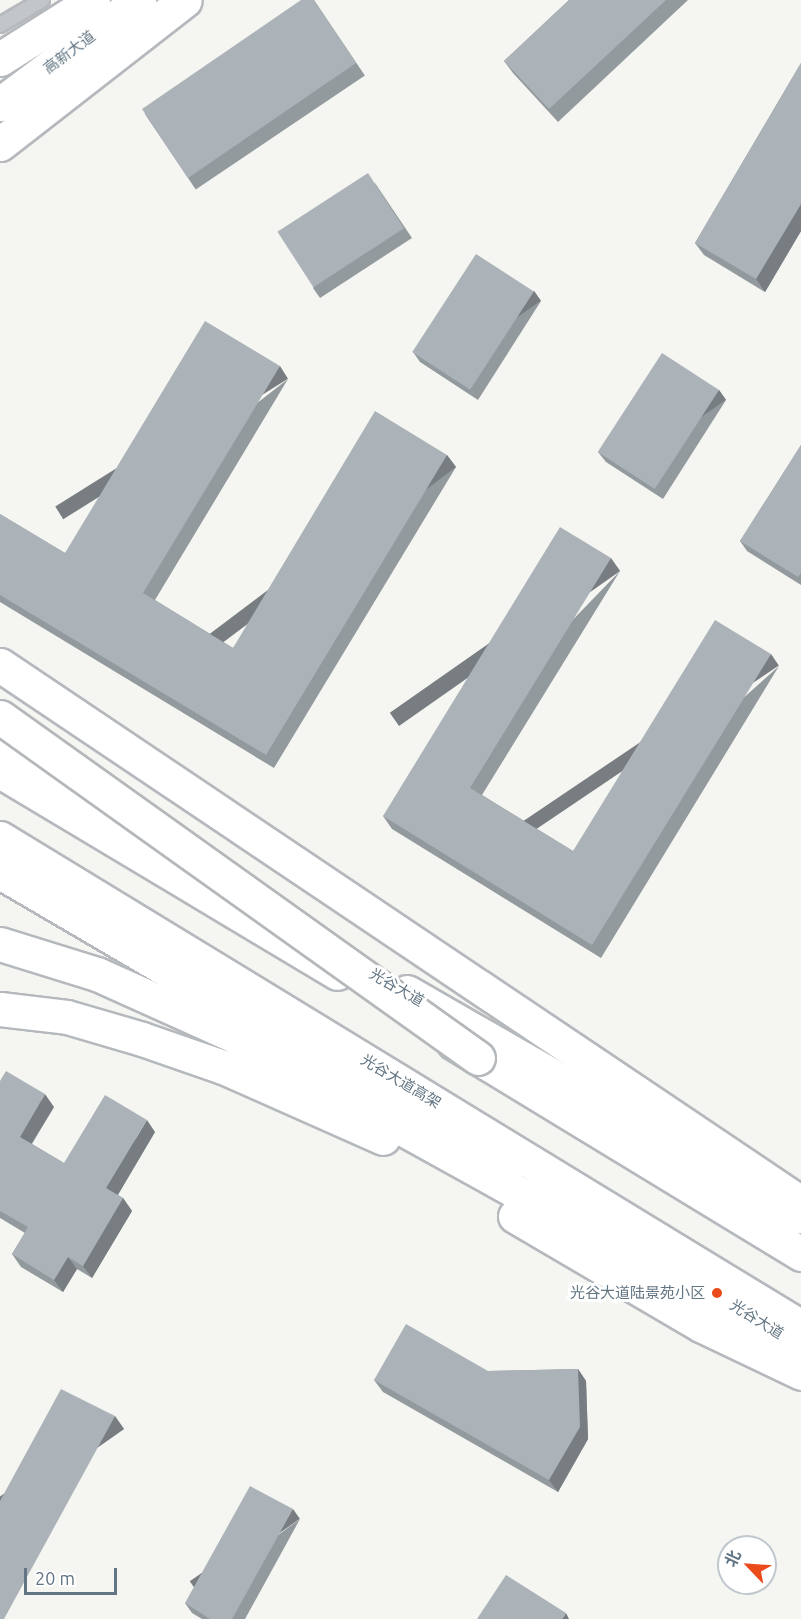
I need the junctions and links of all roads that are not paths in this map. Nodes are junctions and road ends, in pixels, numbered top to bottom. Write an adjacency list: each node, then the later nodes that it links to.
1 (42, 0): 5 (lane)
2 (93, 0): 6 (main road)
3 (139, 0): 7 (main road, 高新大道)
4 (185, 0): 8 (main road)
5 (0, 25)
6 (0, 59)
7 (0, 104)
8 (0, 144)
9 (0, 665): 18 (main road)
10 (0, 717): 17 (main road, bridge)
11 (0, 744): 19 (main road, 光谷大道)
12 (0, 771): 17 (main road, bridge)
13 (0, 838): 21 (main road, 光谷大道高架)
14 (0, 872): 22 (main road, 光谷大道)
15 (0, 944): 22 (main road)
16 (0, 1009): 23 (main road)
17 (478, 1058): 20 (main road)
18 (801, 1203)
19 (801, 1219)
20 (801, 1254)
21 (801, 1327)
22 (801, 1347)
23 (801, 1373)

